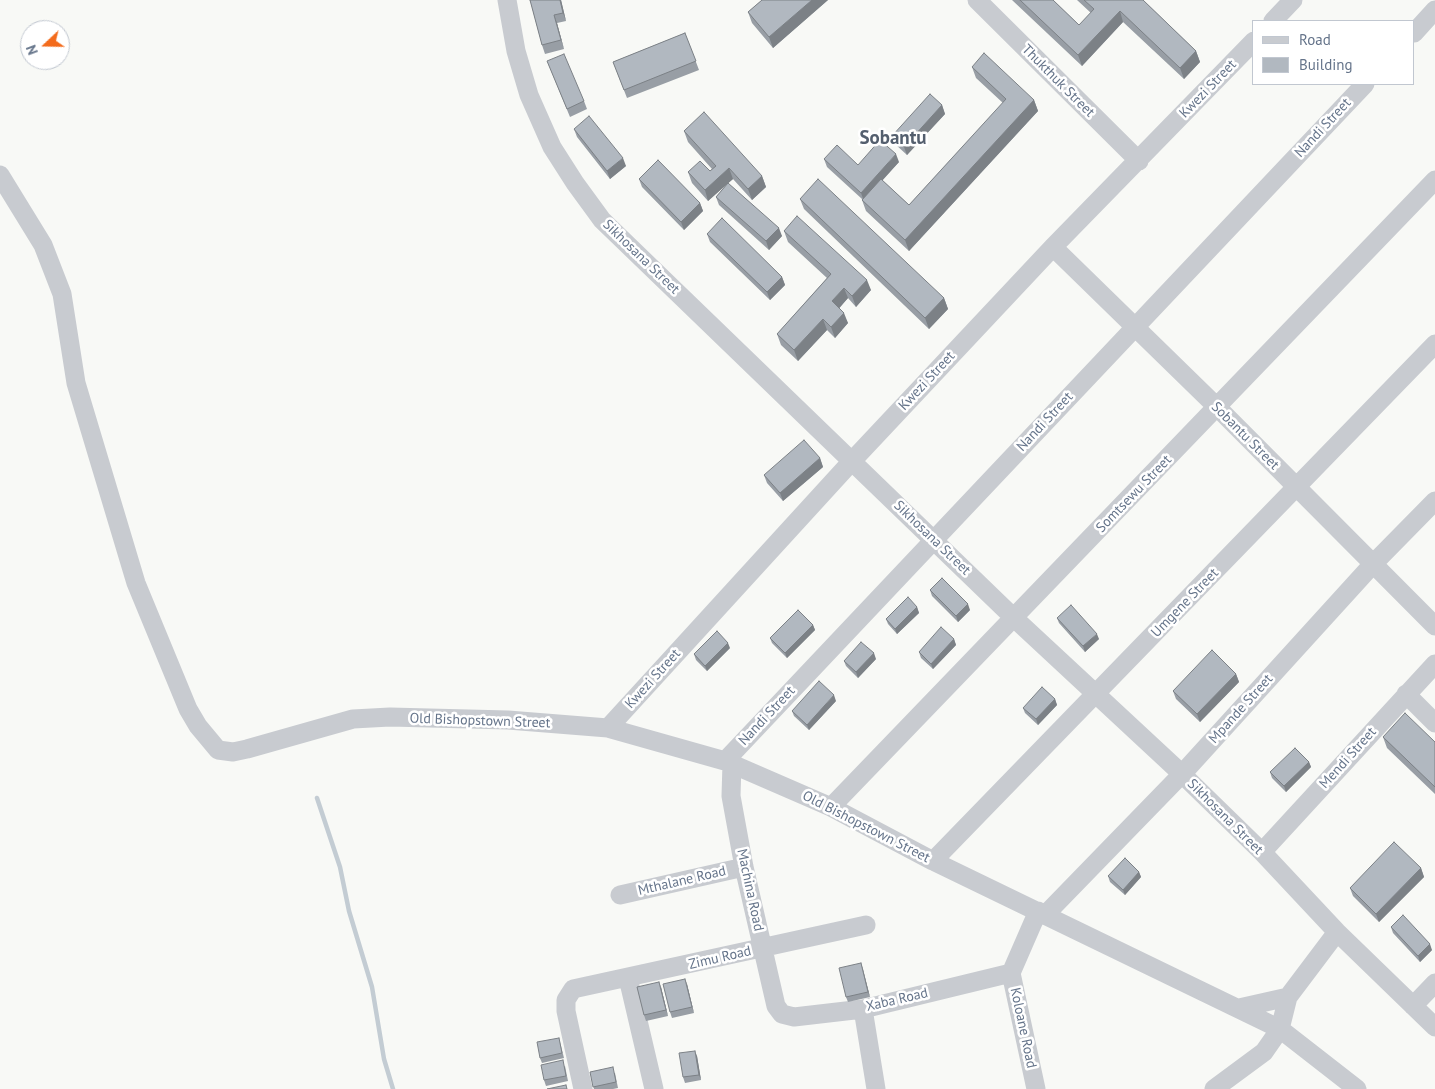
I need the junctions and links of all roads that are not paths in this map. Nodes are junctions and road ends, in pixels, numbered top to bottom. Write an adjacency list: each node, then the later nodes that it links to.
1 (506, 0): 17 (street, Sikhosana Street)
2 (977, 0): 10 (street, Thukthuk Street)
3 (1426, 0): 5 (street)
4 (1289, 1): 6 (street)
5 (1435, 10): 7 (street)
6 (1274, 20)
7 (1415, 32)
8 (1252, 43): 10 (street, Kwezi Street)
9 (1364, 85): 14 (street, Nandi Street)
10 (1139, 161): 13 (street, Kwezi Street)
11 (0, 175): 28 (street, Old Bishopstown Street)
12 (1435, 180): 16 (street, Somtsewu Street)
13 (1053, 248): 14 (street, Sobantu Street); 17 (street, Kwezi Street)
14 (1134, 327): 16 (street, Sobantu Street); 20 (street, Nandi Street)
15 (1435, 344): 18 (street, Umgene Street)
16 (1218, 408): 18 (street, Sobantu Street); 22 (street, Somtsewu Street)
17 (852, 461): 20 (street, Sikhosana Street); 28 (street, Kwezi Street)
18 (1297, 487): 21 (street, Sobantu Street); 26 (street, Umgene Street)
19 (1435, 500): 21 (street, Mpande Street)
20 (934, 539): 22 (street, Sikhosana Street); 29 (street, Nandi Street)
21 (1372, 564): 23 (street, Sobantu Street); 30 (street, Mpande Street)
22 (1013, 617): 26 (street, Sikhosana Street); 31 (street, Somtsewu Street)
23 (1435, 626)
24 (1435, 664): 25 (street, Mendi Street)
25 (1406, 694): 27 (street); 32 (street, Mendi Street)
26 (1096, 695): 30 (street, Sikhosana Street); 33 (street, Umgene Street)
27 (1435, 723)
28 (608, 728): 29 (street, Old Bishopstown Street)
29 (729, 762): 31 (street, Old Bishopstown Street); 34 (street, Machina Road)
30 (1182, 774): 32 (street, Sikhosana Street); 36 (street, Mpande Street)
31 (831, 807): 33 (street, Old Bishopstown Street)
32 (1262, 852): 38 (street, Sikhosana Street)
33 (933, 861): 36 (street, Old Bishopstown Street)
34 (744, 867): 35 (street, Mthalane Road); 39 (street, Machina Road)
35 (620, 895)
36 (1042, 913): 40 (street, Koloane Road); 46 (street, Old Bishopstown Street)
37 (866, 925): 39 (street, Zimu Road)
38 (1336, 932): 43 (street); 44 (street, Sikhosana Street)
39 (762, 948): 41 (street, Zimu Road); 47 (street, Machina Road)
40 (1011, 973): 45 (street, Xaba Road); 53 (street, Koloane Road)
41 (628, 978): 50 (street, Zimu Road); 51 (street)
42 (1435, 983): 44 (street)
43 (1288, 997): 46 (street); 49 (street)
44 (1413, 1006): 48 (street, Sikhosana Street)
45 (863, 1008): 47 (street, Xaba Road); 52 (street)
46 (1239, 1008): 49 (street, Old Bishopstown Street)
47 (782, 1014)
48 (1435, 1027)
49 (1280, 1029): 54 (street); 55 (street, Old Bishopstown Street)
50 (583, 1089)
51 (654, 1089)
52 (876, 1089)
53 (1036, 1089)
54 (1214, 1089)
55 (1356, 1089)

